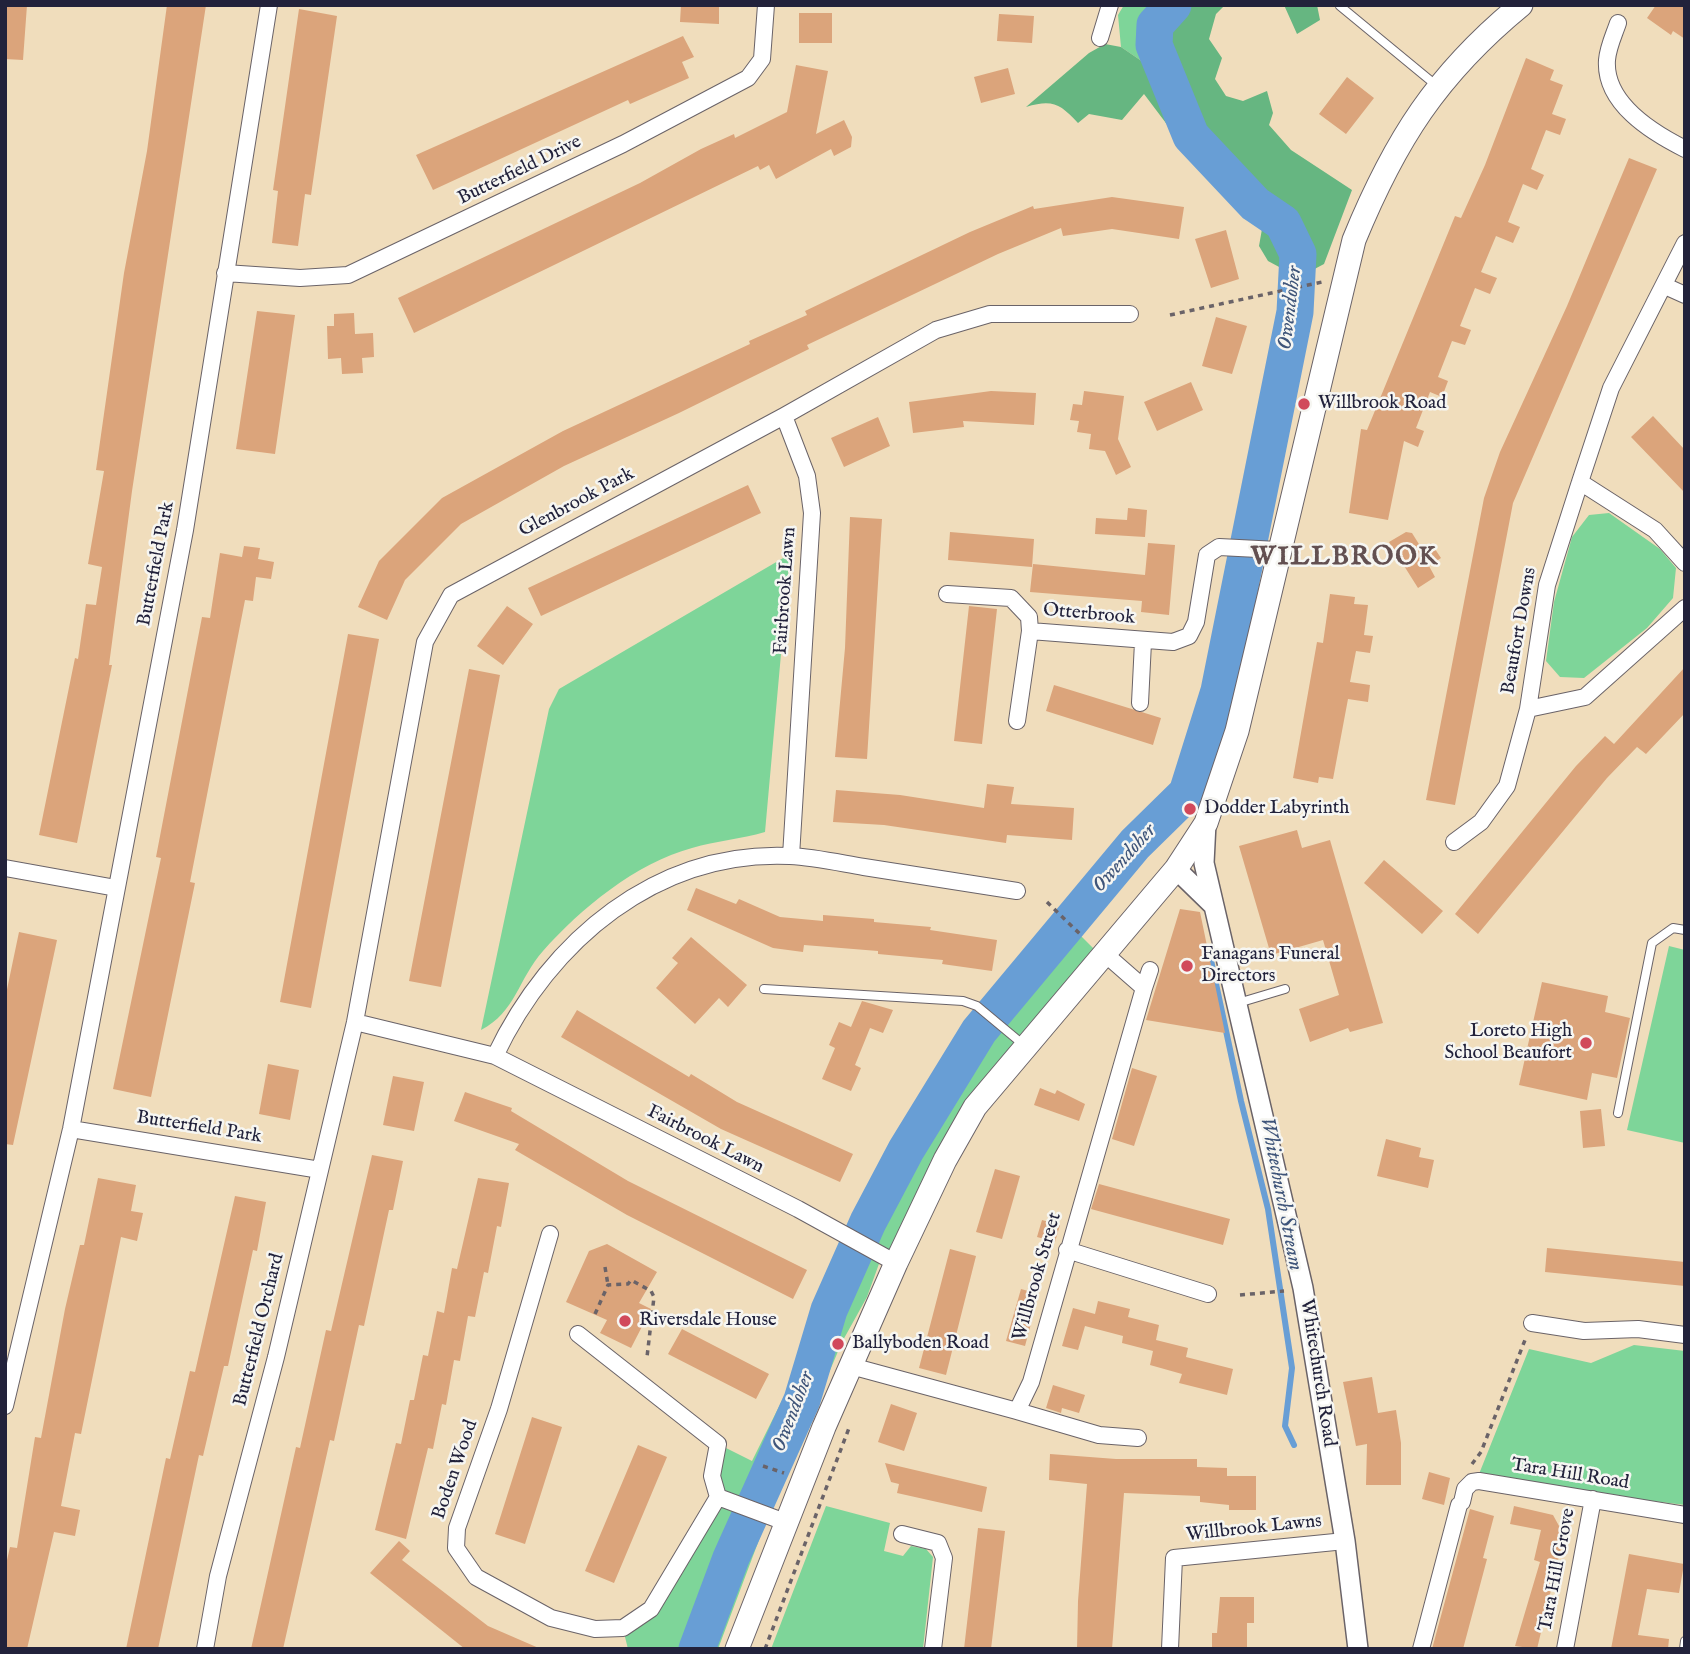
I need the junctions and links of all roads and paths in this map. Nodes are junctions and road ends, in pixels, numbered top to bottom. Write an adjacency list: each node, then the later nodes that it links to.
1 (269, 5): 11 (street, Butterfield Park)
2 (766, 5): 11 (street, Butterfield Drive)
3 (1110, 5): 7 (street)
4 (1521, 5): 8 (main road)
5 (1340, 6): 8 (lane)
6 (1618, 23): 9 (street)
7 (1100, 38)
8 (1437, 86): 19 (main road)
9 (1685, 149)
10 (1685, 243): 13 (street, Beaufort Downs)
11 (225, 273): 33 (street, Butterfield Park)
12 (1327, 280): 16 (path)
13 (1665, 286): 14 (street); 18 (street, Beaufort Downs)
14 (1685, 295)
15 (1130, 314): 17 (street, Glenbrook Park)
16 (1170, 315)
17 (784, 416): 30 (street, Fairbrook Lawn); 45 (street, Glenbrook Park)
18 (1580, 482): 20 (street); 26 (street, Beaufort Downs)
19 (1268, 549): 24 (street, Otterbrook); 28 (main road)
20 (1685, 563)
21 (947, 594): 23 (street, Otterbrook)
22 (1685, 608): 26 (street, Beaufort Downs)
23 (1030, 631): 24 (street, Otterbrook); 27 (street, Otterbrook)
24 (1143, 642): 25 (street, Otterbrook)
25 (1140, 703)
26 (1528, 709): 29 (street, Beaufort Downs)
27 (1017, 721)
28 (1206, 823): 31 (main road); 36 (street, Whitechurch Road)
29 (1454, 842)
30 (791, 856): 34 (street); 47 (street)
31 (1182, 862): 36 (street); 39 (main road)
32 (5, 868): 33 (street)
33 (116, 888): 49 (street, Butterfield Park)
34 (1017, 891)
35 (1047, 902): 38 (path)
36 (1212, 904): 44 (street, Whitechurch Road)
37 (1685, 930): 48 (lane)
38 (1082, 936)
39 (1104, 953): 41 (street); 46 (main road)
40 (1150, 970): 41 (street, Willbrook Street)
41 (1144, 988): 52 (street, Willbrook Street)
42 (764, 989): 46 (lane)
43 (1285, 989): 44 (lane)
44 (1237, 1004): 77 (street, Whitechurch Road)
45 (355, 1022): 47 (street, Fairbrook Lawn); 50 (street, Butterfield Orchard)
46 (1025, 1045): 53 (main road)
47 (495, 1056): 53 (street, Fairbrook Lawn)
48 (1618, 1112)
49 (71, 1129): 50 (street, Butterfield Park); 65 (street, Butterfield Park)
50 (320, 1170): 79 (street, Butterfield Orchard)
51 (550, 1234): 72 (street, Boden Wood)
52 (1067, 1250): 57 (street); 66 (street, Willbrook Street)
53 (896, 1263): 64 (main road)
54 (605, 1267): 55 (path)
55 (608, 1285): 59 (path); 63 (path)
56 (1279, 1291): 58 (path)
57 (1208, 1294)
58 (1240, 1296)
59 (595, 1314)
60 (1532, 1323): 62 (street); 70 (path)
61 (578, 1334): 72 (street)
62 (1685, 1335)
63 (647, 1357)
64 (851, 1366): 66 (street); 75 (main road)
65 (5, 1406)
66 (1017, 1411): 68 (street)
67 (852, 1421): 81 (path)
68 (1138, 1438)
69 (763, 1466): 71 (path)
70 (1469, 1466)
71 (780, 1472)
72 (718, 1497): 75 (street)
73 (1593, 1499): 74 (street, Tara Hill Road); 85 (street, Tara Hill Road); 86 (street, Tara Hill Grove)
74 (1685, 1515)
75 (785, 1522): 80 (main road)
76 (902, 1534): 82 (street)
77 (1345, 1541): 83 (street, Willbrook Lawns); 84 (street, Whitechurch Road)
78 (1685, 1641): 87 (lane)
79 (205, 1649)
80 (737, 1649)
81 (765, 1649)
82 (933, 1649)
83 (1170, 1649)
84 (1358, 1649)
85 (1421, 1649)
86 (1565, 1649)
87 (1684, 1649)

